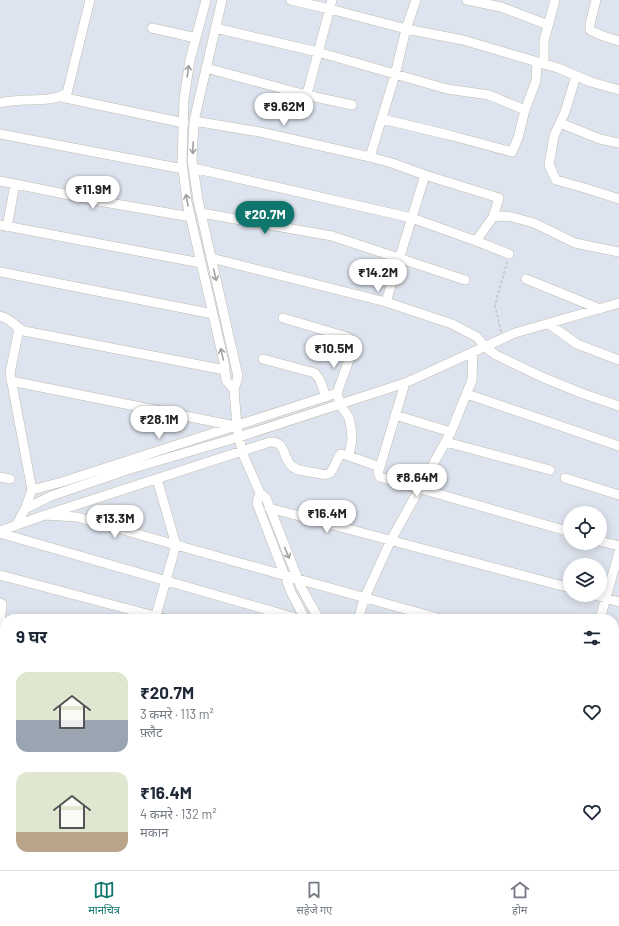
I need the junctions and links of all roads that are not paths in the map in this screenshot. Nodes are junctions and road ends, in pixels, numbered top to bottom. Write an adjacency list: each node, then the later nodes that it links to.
1 (90, 0): 23 (street)
2 (206, 0): 14 (street)
3 (222, 0): 12 (street)
4 (291, 0): 9 (street)
5 (416, 0): 13 (street)
6 (467, 0): 10 (street)
7 (555, 0): 10 (street)
8 (596, 0): 15 (street)
9 (331, 4): 13 (street); 16 (street)
10 (548, 25): 17 (street)
11 (152, 28): 14 (street)
12 (215, 28): 16 (street); 18 (street)
13 (406, 29): 17 (street); 19 (street)
14 (196, 38): 29 (street, one-way to 14)
15 (619, 41)
16 (318, 52): 19 (street); 22 (street)
17 (541, 63): 20 (street); 26 (street)
18 (206, 68): 22 (street); 28 (street)
19 (395, 75): 26 (street); 27 (street)
20 (576, 76): 21 (street); 30 (street)
21 (619, 90)
22 (306, 95): 25 (street)
23 (61, 97): 24 (street); 29 (street)
24 (0, 103)
25 (352, 105)
26 (525, 110): 27 (street)
27 (382, 119): 33 (street)
28 (194, 121): 33 (street); 35 (street, one-way to 35)
29 (184, 123): 34 (street)
30 (560, 123): 32 (street); 39 (street)
31 (0, 134): 34 (street)
32 (619, 143)
33 (370, 157): 36 (street)
34 (183, 168): 41 (street, one-way to 34)
35 (194, 168): 40 (street); 43 (street)
36 (425, 175): 42 (street); 43 (street)
37 (0, 181): 38 (street)
38 (15, 184): 41 (street); 44 (street)
39 (619, 199)
40 (201, 213): 48 (street); 49 (street)
41 (191, 217): 50 (street)
42 (493, 217): 45 (street); 46 (street)
43 (412, 218): 45 (street); 49 (street)
44 (4, 226): 50 (street)
45 (476, 241): 47 (street)
46 (619, 252)
47 (510, 254)
48 (211, 258): 54 (street); 69 (street, one-way to 69)
49 (400, 258): 53 (street); 54 (street)
50 (201, 264): 57 (street)
51 (0, 272): 57 (street)
52 (526, 279): 56 (street)
53 (465, 280)
54 (386, 302): 62 (street)
55 (619, 303): 56 (street)
56 (600, 310): 60 (street)
57 (213, 314): 66 (street, one-way to 57)
58 (0, 316): 61 (street)
59 (283, 318): 70 (street)
60 (549, 324): 62 (street); 65 (street)
61 (19, 329): 66 (street); 67 (street)
62 (485, 346): 63 (street); 74 (street)
63 (473, 352): 68 (street); 71 (street)
64 (263, 359): 72 (street)
65 (619, 360)
66 (225, 370): 69 (street)
67 (11, 381): 76 (street); 90 (street)
68 (404, 383): 73 (street); 75 (street)
69 (234, 390): 76 (street)
70 (337, 393): 72 (street); 73 (street)
71 (467, 394): 77 (street); 80 (street)
72 (326, 397): 76 (street)
73 (340, 404): 78 (street); 82 (street)
74 (619, 406)
75 (395, 414): 77 (street); 83 (street)
76 (237, 426): 78 (street); 90 (street)
77 (451, 432): 79 (street)
78 (239, 437): 81 (street); 93 (street)
79 (446, 442): 84 (street); 89 (street)
80 (619, 446)
81 (242, 452): 82 (street); 88 (street); 91 (street)
82 (349, 456): 83 (street)
83 (380, 467): 89 (street)
84 (550, 470)
85 (0, 477): 87 (street)
86 (565, 478): 92 (street)
87 (10, 479)
88 (157, 479): 95 (street); 101 (street)
89 (419, 488): 97 (street); 99 (street)
90 (32, 490): 93 (street)
91 (260, 493): 94 (street); 105 (street)
92 (619, 495)
93 (25, 508): 96 (street)
94 (269, 508): 99 (street); 106 (street, one-way to 106)
95 (45, 515): 96 (street); 101 (street)
96 (16, 526): 98 (street)
97 (563, 530)
98 (0, 532): 107 (street)
99 (391, 540): 108 (street); 110 (street)
100 (607, 542): 102 (street)
101 (176, 545): 105 (street); 107 (street)
102 (619, 546)
103 (619, 552): 109 (street)
104 (0, 575): 116 (street)
105 (284, 575): 106 (street); 119 (street)
106 (298, 580): 110 (street); 120 (street)
107 (166, 581): 117 (street); 118 (street)
108 (563, 586)
109 (607, 594)
110 (366, 597): 121 (street); 122 (street)
111 (607, 598): 113 (street)
112 (605, 602): 123 (street)
113 (619, 602)
114 (0, 603): 115 (street)
115 (2, 614)
116 (141, 614)
117 (156, 614)
118 (282, 614)
119 (302, 614)
120 (315, 614)
121 (360, 614)
122 (424, 614)
123 (601, 614)

